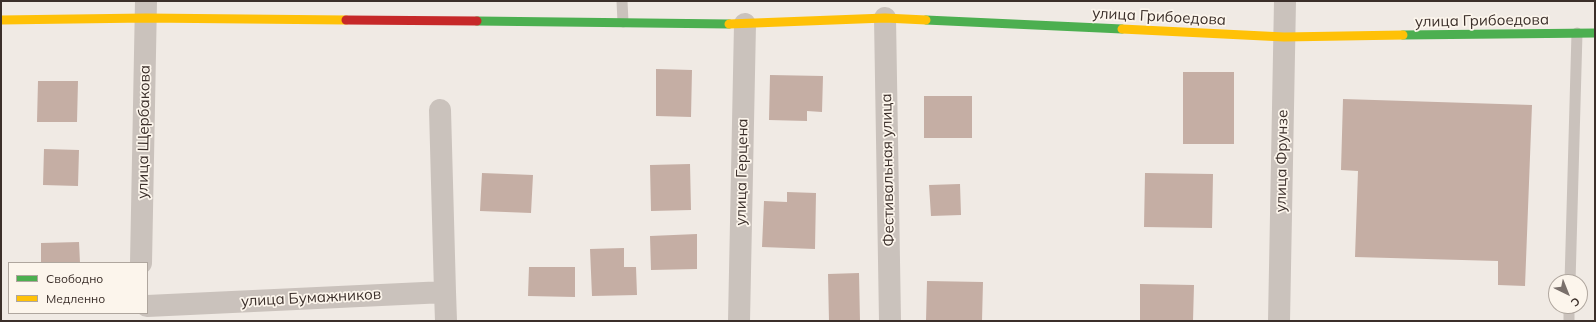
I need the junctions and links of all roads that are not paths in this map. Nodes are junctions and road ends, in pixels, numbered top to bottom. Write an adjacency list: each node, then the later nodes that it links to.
1 (622, 1): 6 (lane)
2 (1285, 1): 10 (street, улица Фрунзе)
3 (146, 10): 5 (street, улица Грибоедова); 6 (street, улица Грибоедова); 12 (street, улица Щербакова)
4 (885, 18): 7 (street, улица Грибоедова); 10 (street, улица Грибоедова); 18 (street, Фестивальная улица)
5 (1, 20)
6 (623, 22): 7 (street, улица Грибоедова)
7 (745, 24): 17 (street, улица Герцена)
8 (1577, 33): 9 (street, улица Грибоедова); 10 (street, улица Грибоедова); 13 (lane)
9 (1595, 33)
10 (1284, 37): 19 (street, улица Фрунзе)
11 (440, 110): 14 (street)
12 (142, 262)
13 (1570, 274)
14 (446, 292): 15 (street, улица Бумажников); 16 (street)
15 (148, 306)
16 (446, 321)
17 (739, 321)
18 (890, 321)
19 (1278, 321)

